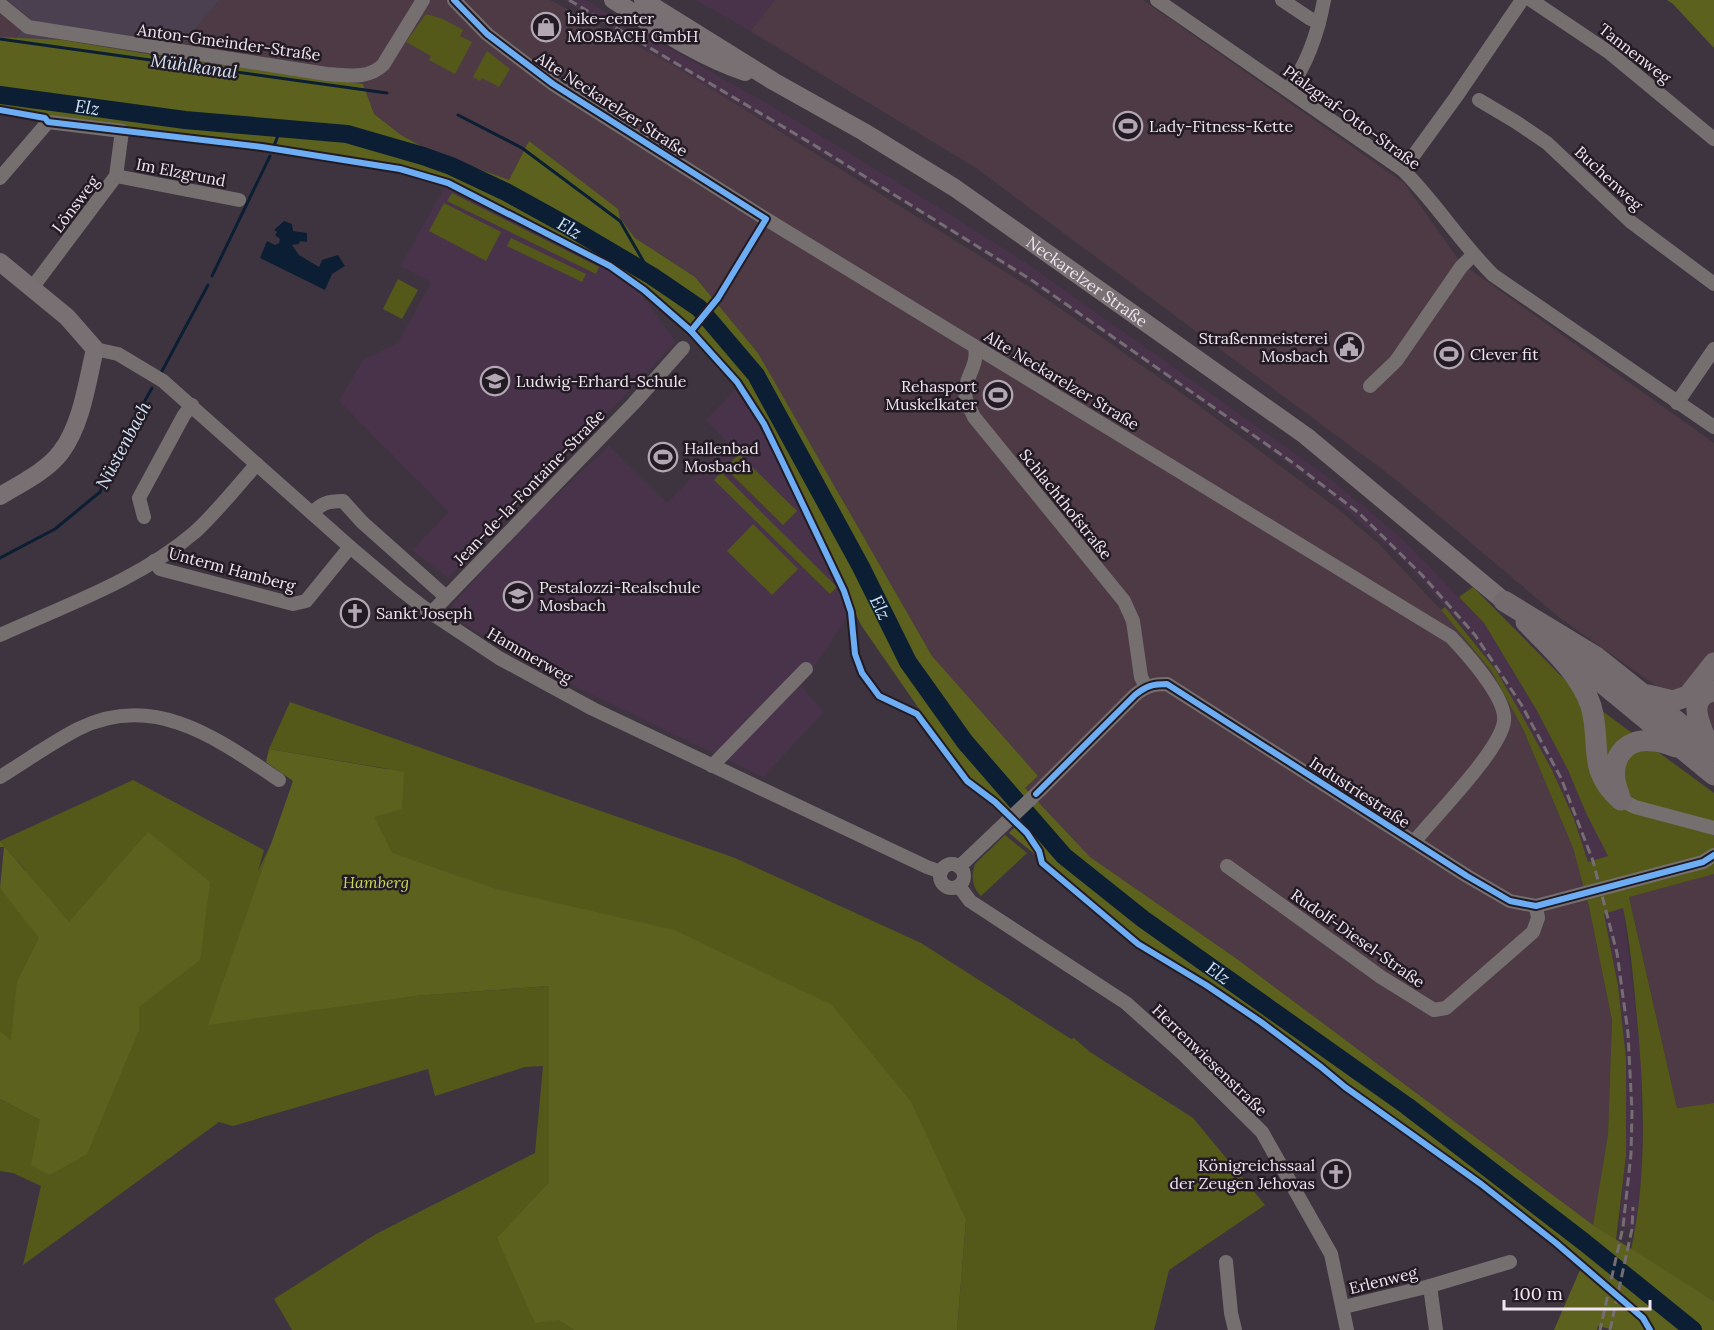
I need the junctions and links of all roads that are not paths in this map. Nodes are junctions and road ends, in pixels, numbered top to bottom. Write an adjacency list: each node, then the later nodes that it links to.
1 (423, 0): 10 (street, Anton-Gmeinder-Straße)
2 (454, 0): 24 (street, Alte Neckarelzer Straße)
3 (613, 0): 12 (main road)
4 (643, 0): 12 (main road, Neckarelzer Straße)
5 (1156, 0): 13 (street, Pfalzgraf-Otto-Straße)
6 (1282, 0): 11 (street)
7 (1324, 0): 11 (street)
8 (1522, 0): 16 (street)
9 (1531, 0): 15 (street, Tannenweg)
10 (0, 4)
11 (1319, 23): 13 (street)
12 (772, 81): 39 (main road, Neckarelzer Straße)
13 (1288, 90): 16 (street, Pfalzgraf-Otto-Straße)
14 (1479, 100): 22 (street, Buchenweg)
15 (1714, 139)
16 (1403, 171): 20 (street, Pfalzgraf-Otto-Straße)
17 (117, 176): 18 (street, Lönsweg); 19 (street, Im Elzgrund); 23 (street, Lönsweg)
18 (0, 178)
19 (239, 200)
20 (1473, 255): 28 (street); 29 (street, Pfalzgraf-Otto-Straße)
21 (0, 262): 23 (main road)
22 (1714, 284)
23 (32, 288): 26 (main road)
24 (975, 346): 46 (street, Schlachthofstraße); 56 (street, Alte Neckarelzer Straße)
25 (683, 348): 38 (street, Jean-de-la-Fontaine-Straße)
26 (95, 349): 30 (street, Hammerweg); 33 (main road)
27 (1714, 349): 29 (street)
28 (1370, 386)
29 (1677, 403): 31 (street, Pfalzgraf-Otto-Straße)
30 (192, 405): 32 (street, Hammerweg); 35 (street)
31 (1714, 428)
32 (257, 464): 34 (street, Hammerweg); 37 (street)
33 (0, 496)
34 (312, 513): 36 (street, Hammerweg); 38 (street)
35 (144, 517)
36 (350, 547): 37 (street, Unterm Hamberg); 40 (street, Hammerweg)
37 (154, 561): 41 (street)
38 (446, 596): 40 (street, Jean-de-la-Fontaine-Straße)
39 (1504, 601): 42 (highway); 47 (highway)
40 (431, 613): 50 (street, Hammerweg)
41 (0, 635)
42 (1550, 647): 48 (highway); 54 (highway)
43 (1714, 663): 45 (highway)
44 (806, 669): 50 (street)
45 (1709, 684): 47 (highway); 49 (highway)
46 (1146, 687): 56 (street, Industriestraße); 59 (street)
47 (1644, 694): 49 (highway)
48 (1681, 748): 51 (highway); 54 (highway)
49 (1712, 749)
50 (712, 765): 60 (street, Hammerweg)
51 (1714, 775)
52 (0, 777): 53 (street)
53 (279, 780)
54 (1621, 800): 55 (street)
55 (1714, 828)
56 (1414, 842): 62 (street, Industriestraße)
57 (1714, 855): 62 (street, Industriestraße)
58 (1227, 866): 62 (street, Rudolf-Diesel-Straße)
59 (959, 867): 60 (street); 61 (street)
60 (941, 872): 61 (street)
61 (959, 886): 66 (street, Herrenwiesenstraße)
62 (1536, 906)
63 (1226, 1262): 67 (street)
64 (1510, 1262): 65 (street, Erlenweg)
65 (1430, 1286): 66 (street, Erlenweg); 69 (street, Erlenweg)
66 (1344, 1307): 68 (street, Herrenwiesenstraße)
67 (1235, 1330)
68 (1347, 1330)
69 (1436, 1330)

